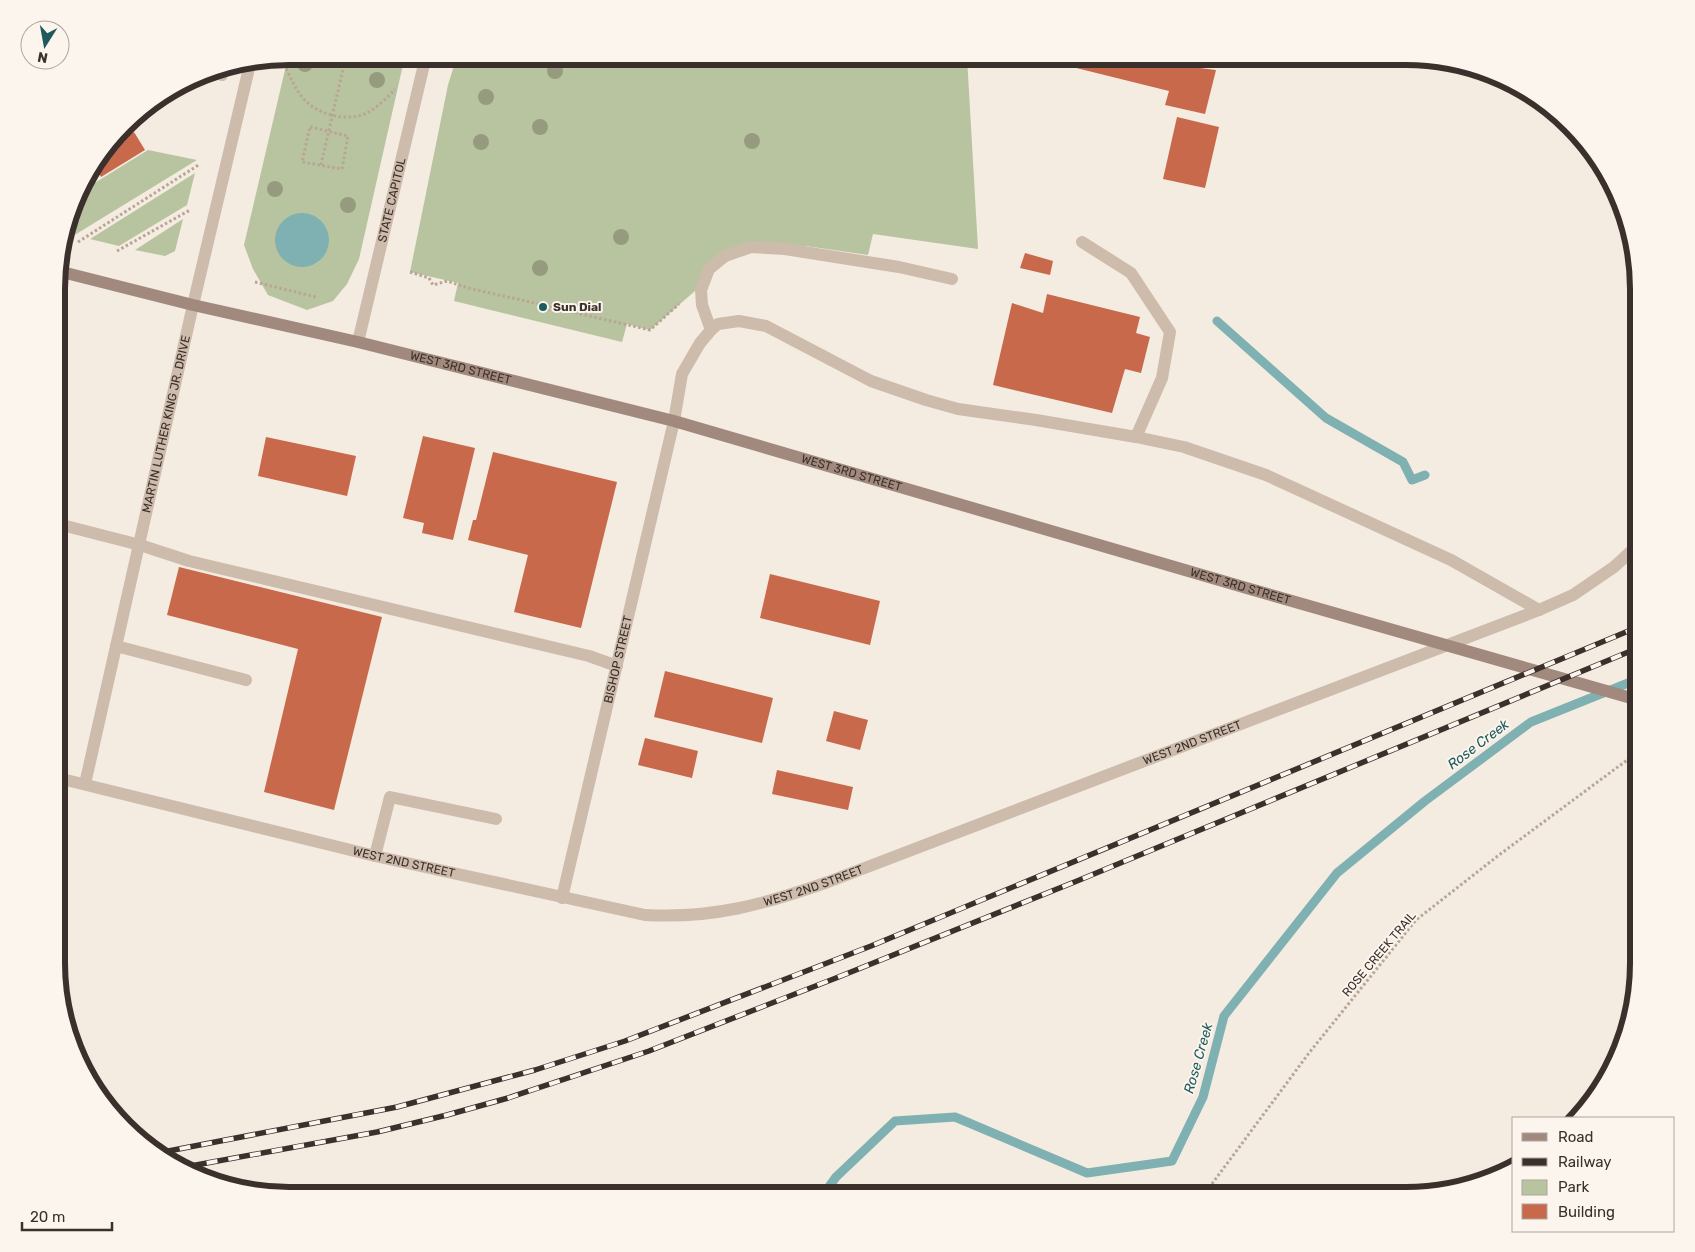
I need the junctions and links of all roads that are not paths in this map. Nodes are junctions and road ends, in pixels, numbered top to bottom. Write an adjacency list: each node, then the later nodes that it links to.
1 (424, 65): 8 (street, STATE CAPITOL)
2 (249, 69): 6 (street, MARTIN LUTHER KING JR. DRIVE)
3 (1082, 242): 10 (street)
4 (65, 273): 6 (main road, WEST 3RD STREET)
5 (952, 280): 7 (street)
6 (193, 305): 8 (main road, WEST 3RD STREET); 12 (street, MARTIN LUTHER KING JR. DRIVE)
7 (711, 330): 9 (street, BISHOP STREET); 10 (street)
8 (358, 342): 9 (main road, WEST 3RD STREET)
9 (674, 421): 16 (street, BISHOP STREET); 18 (main road, WEST 3RD STREET)
10 (1136, 437): 14 (street)
11 (65, 526): 12 (street)
12 (140, 545): 15 (street, MARTIN LUTHER KING JR. DRIVE); 16 (street)
13 (1630, 552): 14 (street, WEST 2ND STREET)
14 (1539, 610): 23 (street, WEST 2ND STREET)
15 (116, 646): 17 (street); 20 (street, MARTIN LUTHER KING JR. DRIVE)
16 (616, 666): 23 (street, BISHOP STREET)
17 (246, 680)
18 (1630, 698)
19 (65, 780): 20 (street, WEST 2ND STREET)
20 (85, 784): 22 (street, WEST 2ND STREET)
21 (496, 819): 22 (street)
22 (375, 856): 23 (street, WEST 2ND STREET)
23 (562, 898)

